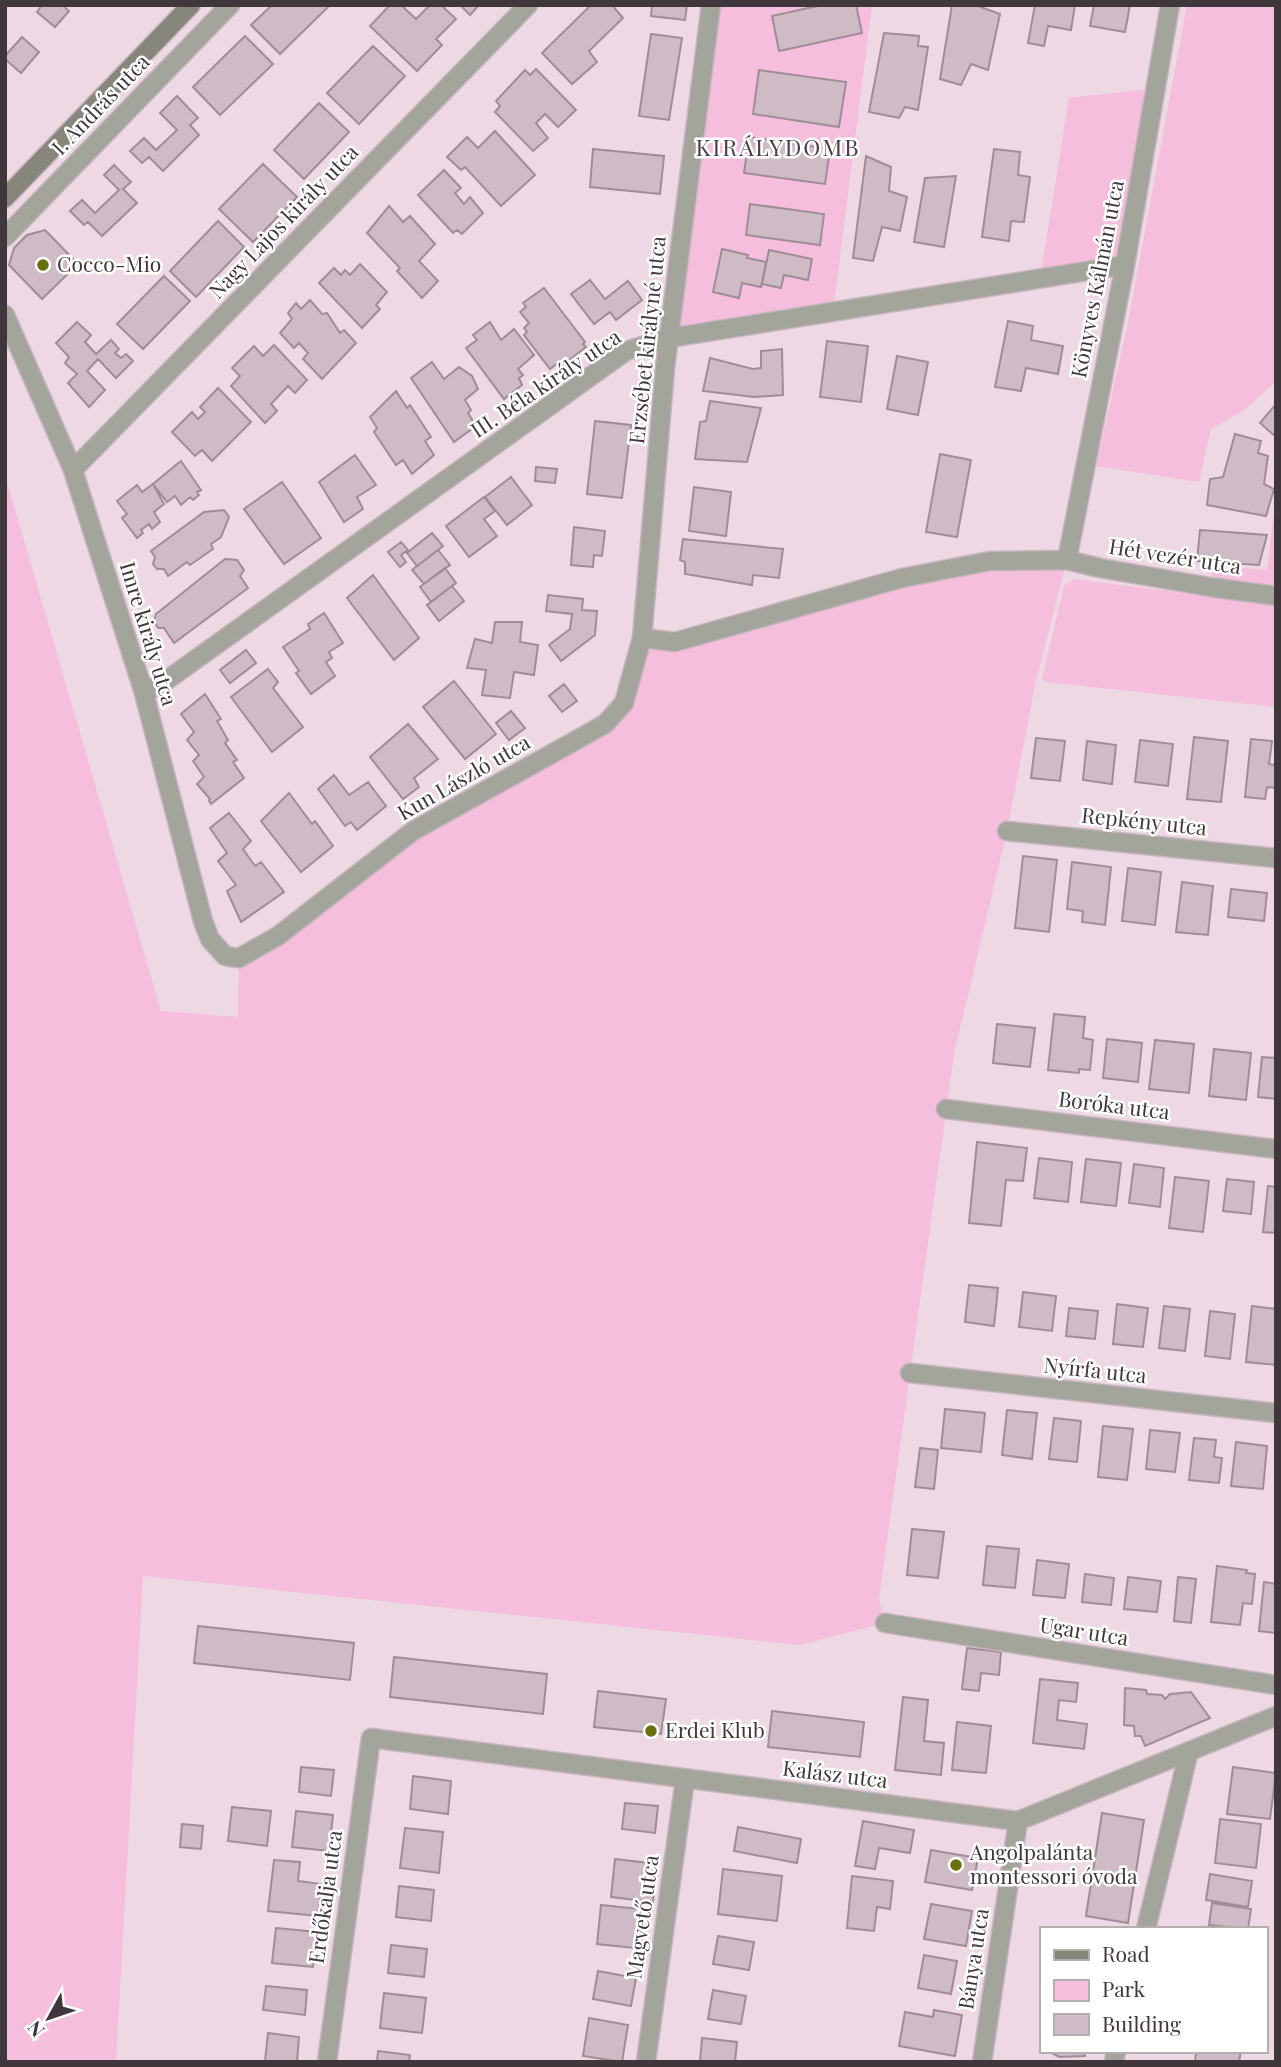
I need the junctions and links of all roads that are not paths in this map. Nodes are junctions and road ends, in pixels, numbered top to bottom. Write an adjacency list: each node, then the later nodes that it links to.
1 (191, 5): 6 (main road, I. András utca)
2 (230, 5): 7 (street, I. András utca)
3 (528, 5): 11 (street, Nagy Lajos király utca)
4 (711, 5): 10 (street, Erzsébet királyné utca)
5 (1170, 5): 8 (street, Könyves Kálmán utca)
6 (5, 198)
7 (5, 237)
8 (1125, 265): 10 (street, III. Béla király utca); 12 (street, Könyves Kálmán utca)
9 (5, 315): 11 (street, Imre király utca)
10 (669, 338): 14 (street, Erzsébet királyné utca); 16 (street, III. Béla király utca)
11 (73, 470): 16 (street, Imre király utca)
12 (1067, 560): 13 (street, Hét vezér utca); 14 (street)
13 (1276, 596)
14 (642, 638): 15 (street, Erzsébet királyné utca)
15 (631, 680): 19 (street, Kun László utca)
16 (144, 693): 19 (street, Imre király utca)
17 (1007, 831): 18 (street, Repkény utca)
18 (1276, 858)
19 (239, 958)
20 (946, 1109): 21 (street, Boróka utca)
21 (1276, 1149)
22 (910, 1373): 23 (street, Nyírfa utca)
23 (1276, 1413)
24 (885, 1623): 25 (street, Ugar utca)
25 (1276, 1685)
26 (1276, 1716): 28 (street, Kalász utca)
27 (371, 1738): 29 (street, Kalász utca); 32 (street, Erdőkalja utca)
28 (1189, 1751): 30 (street, Kalász utca); 31 (street)
29 (685, 1779): 30 (street, Kalász utca); 33 (street, Magvető utca)
30 (1018, 1821): 34 (street, Bánya utca)
31 (1146, 1927)
32 (327, 2062)
33 (646, 2062)
34 (982, 2062)

